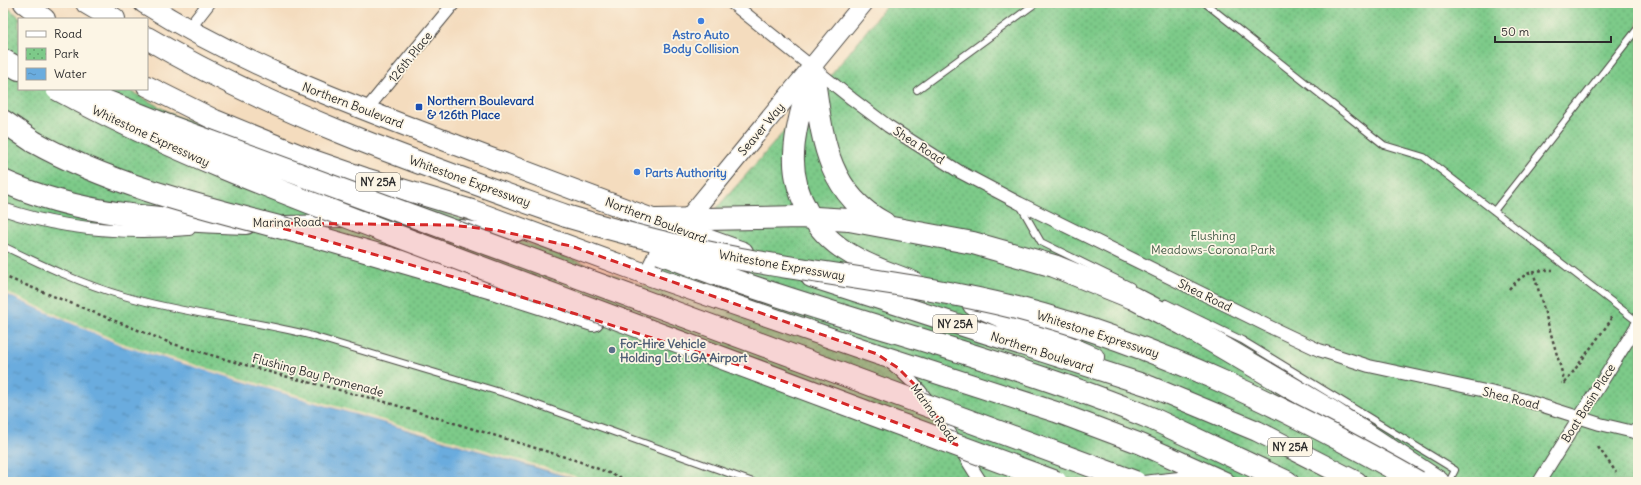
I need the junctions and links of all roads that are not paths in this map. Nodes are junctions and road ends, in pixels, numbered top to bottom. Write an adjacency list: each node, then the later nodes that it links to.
1 (24, 3): 11 (main road)
2 (87, 3): 12 (highway)
3 (91, 3): 13 (highway)
4 (144, 3): 15 (main road, Northern Boulevard)
5 (209, 3): 15 (street)
6 (454, 3): 25 (street, 126th Place)
7 (732, 3): 19 (street, Shea Road)
8 (864, 3): 19 (main road, Seaver Way)
9 (1036, 3): 24 (lane)
10 (1205, 3): 32 (lane)
11 (44, 18)
12 (113, 18)
13 (114, 18)
14 (1638, 28): 32 (lane)
15 (188, 30): 25 (main road, Northern Boulevard)
16 (148, 39): 33 (highway, Whitestone Expressway)
17 (3, 59): 18 (highway); 20 (highway)
18 (18, 65)
19 (812, 67): 30 (street, Shea Road); 34 (main road); 37 (main road, Seaver Way); 38 (highway)
20 (18, 68)
21 (148, 86): 40 (main road, NY 25A)
22 (58, 90): 46 (highway, Whitestone Expressway, bridge)
23 (78, 90): 54 (highway, bridge)
24 (917, 90)
25 (366, 110): 35 (main road, Northern Boulevard)
26 (3, 121): 28 (highway)
27 (3, 124): 28 (highway)
28 (34, 142): 46 (highway, bridge)
29 (3, 181): 36 (highway)
30 (1019, 203): 42 (lane); 47 (street, Shea Road)
31 (3, 209): 36 (street, Marina Road)
32 (1494, 211): 44 (lane)
33 (566, 216): 58 (highway, bridge); 59 (highway, Whitestone Expressway, bridge)
34 (812, 217): 37 (highway); 38 (highway); 48 (main road)
35 (656, 220): 37 (highway)
36 (251, 223): 40 (street, Marina Road)
37 (682, 224): 41 (main road, Seaver Way); 48 (main road, Northern Boulevard / NY 25A)
38 (892, 227): 60 (highway)
39 (3, 246): 51 (lane)
40 (571, 246): 41 (main road, NY 25A)
41 (651, 276): 45 (main road, NY 25A)
42 (1138, 289)
43 (1159, 300): 61 (lane)
44 (1638, 323): 47 (street, Boat Basin Place)
45 (877, 354): 52 (street, Marina Road); 57 (main road, NY 25A)
46 (742, 366): 53 (highway, Whitestone Expressway, bridge)
47 (1578, 417): 49 (street, Shea Road); 62 (street, Boat Basin Place)
48 (1231, 419): 50 (main road, Northern Boulevard / NY 25A)
49 (1638, 433)
50 (1352, 479)
51 (753, 482)
52 (981, 482)
53 (1056, 482)
54 (1135, 482)
55 (1143, 482): 56 (street)
56 (1222, 482)
57 (1225, 482)
58 (1287, 482)
59 (1418, 482)
60 (1438, 482)
61 (1449, 482)
62 (1539, 482)

